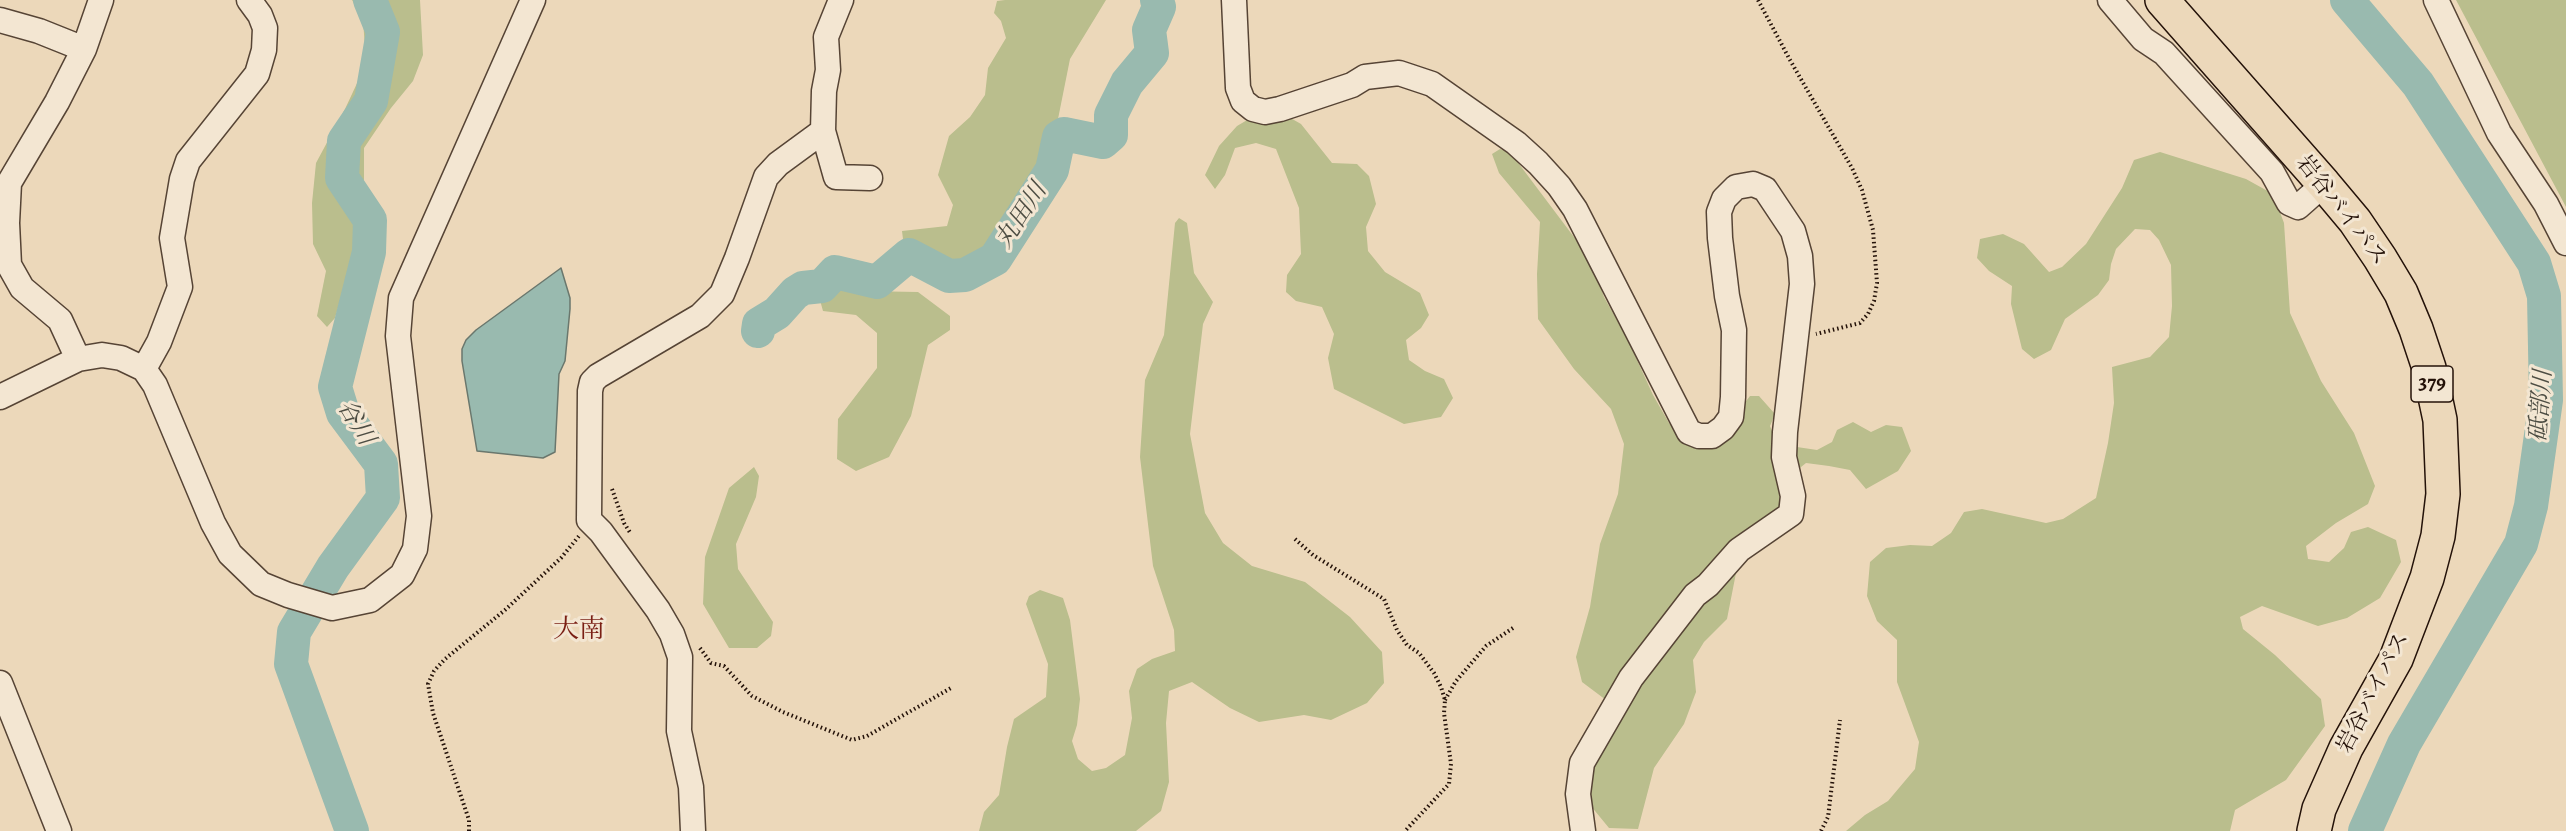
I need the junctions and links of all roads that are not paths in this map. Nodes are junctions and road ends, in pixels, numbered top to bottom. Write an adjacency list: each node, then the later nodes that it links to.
1 (101, 0): 10 (street)
2 (249, 0): 17 (street)
3 (533, 0): 17 (street)
4 (841, 0): 11 (street)
5 (1234, 0): 22 (street)
6 (2110, 0): 13 (street)
7 (2162, 0): 13 (highway, 岩谷バイパス / 379)
8 (2436, 0): 15 (street)
9 (0, 20): 10 (street)
10 (84, 49): 14 (street)
11 (823, 131): 12 (street); 21 (street)
12 (870, 178)
13 (2324, 184): 23 (highway, 岩谷バイパス / 379)
14 (4, 225): 16 (street)
15 (2566, 243)
16 (78, 359): 17 (street); 18 (street)
17 (144, 369)
18 (0, 397)
19 (0, 683): 20 (street)
20 (59, 831)
21 (693, 831)
22 (1583, 831)
23 (2314, 831)

